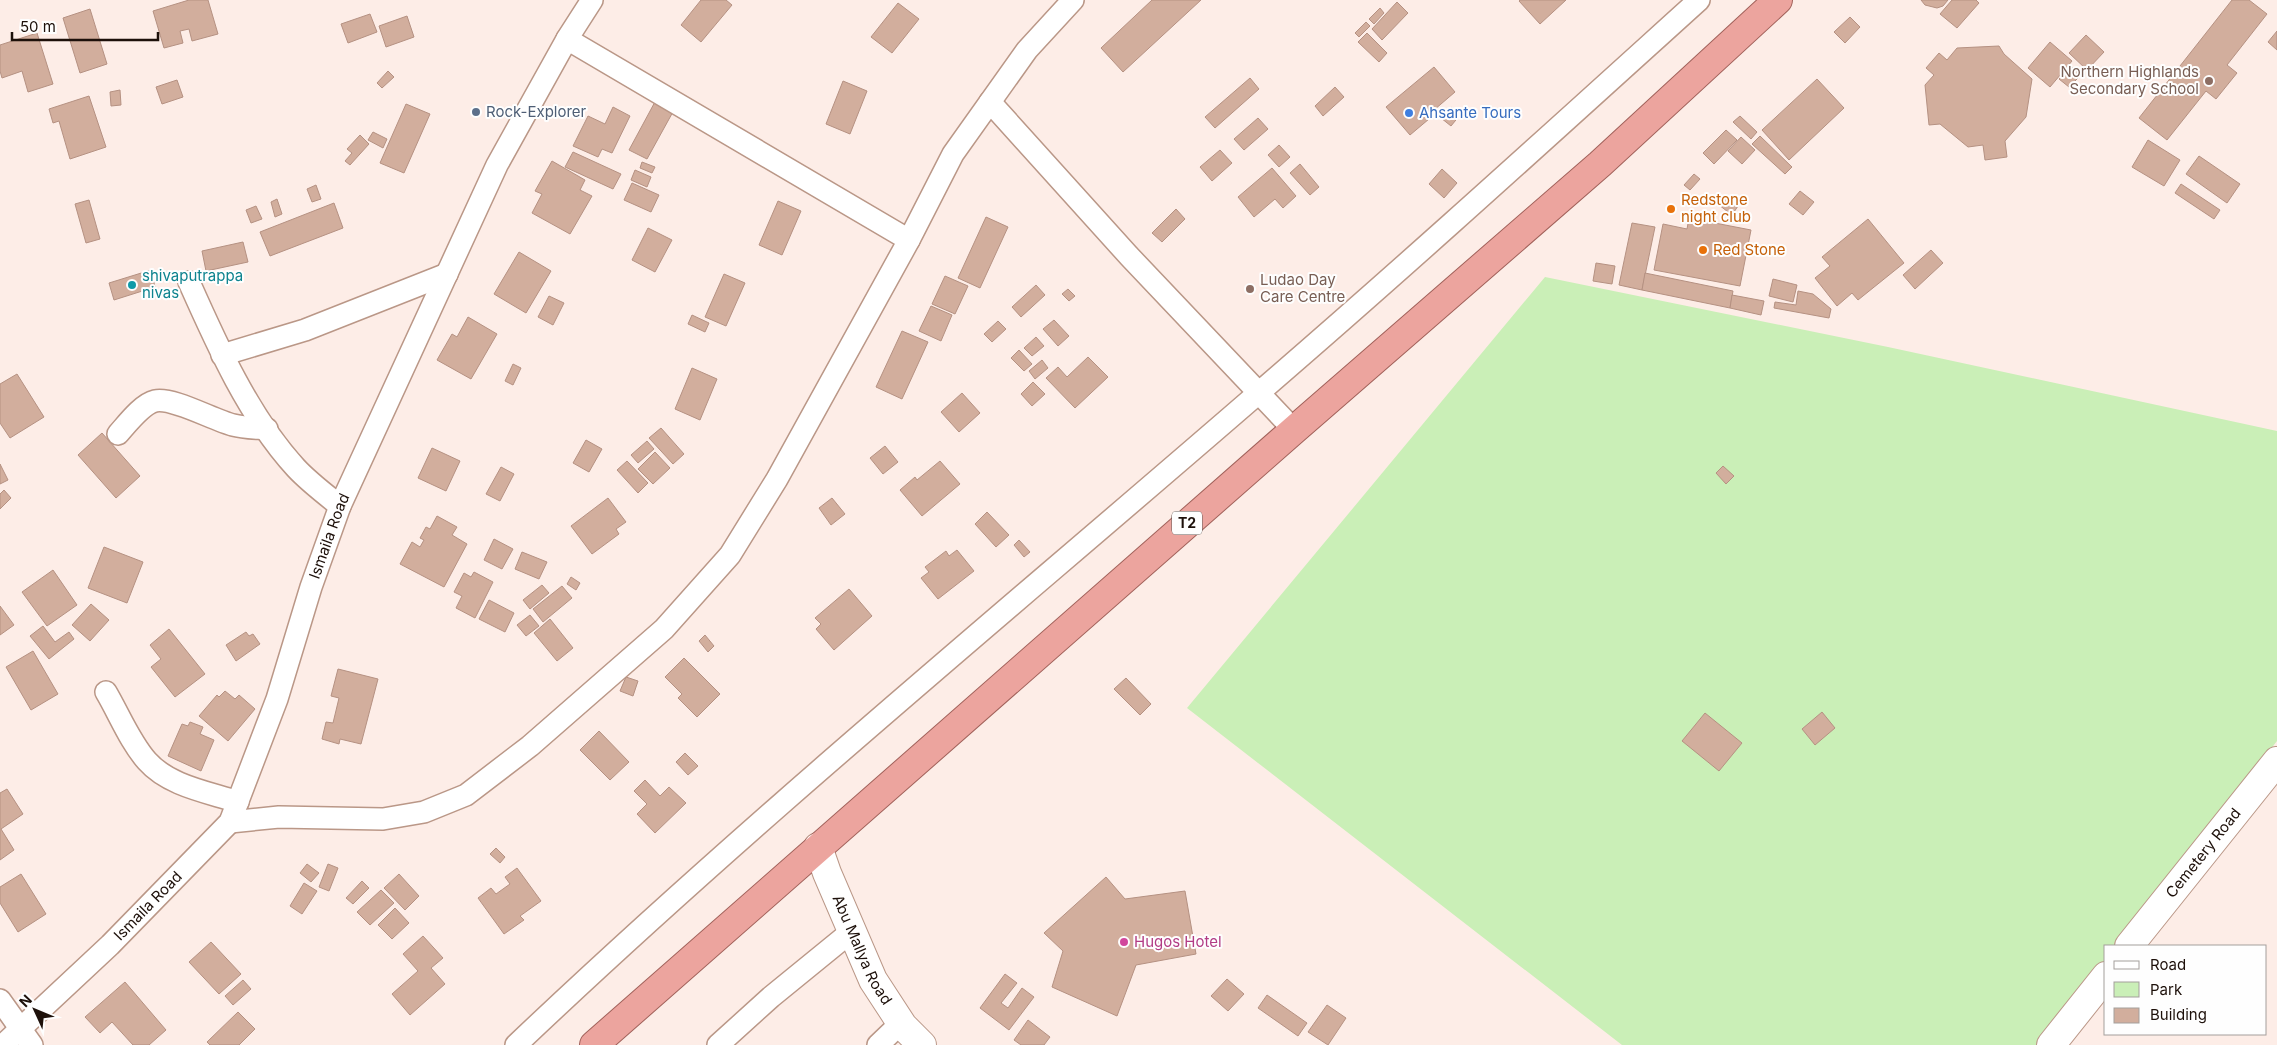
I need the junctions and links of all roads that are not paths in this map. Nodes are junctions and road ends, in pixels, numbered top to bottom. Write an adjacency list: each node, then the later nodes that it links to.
1 (592, 0): 5 (street, Ismaila Road)
2 (1073, 0): 6 (street)
3 (1699, 0): 11 (street)
4 (1778, 0): 13 (highway, T2)
5 (567, 38): 7 (street); 8 (street, Ismaila Road)
6 (990, 102): 7 (street); 11 (street)
7 (909, 240): 19 (street)
8 (447, 274): 10 (street); 15 (street, Ismaila Road)
9 (189, 282): 10 (street)
10 (222, 355): 12 (street)
11 (1259, 393): 13 (street); 28 (street)
12 (267, 429): 14 (street); 15 (street)
13 (1294, 430): 20 (highway, T2)
14 (118, 434)
15 (340, 506): 18 (street, Ismaila Road)
16 (106, 692): 18 (street)
17 (2277, 761): 22 (main road, Cemetery Road)
18 (238, 802): 19 (street, Ismaila Road)
19 (230, 822): 26 (street, Ismaila Road)
20 (818, 847): 21 (main road, Abu Mallya Road); 29 (highway, T2)
21 (852, 931): 25 (main road, Abu Mallya Road); 30 (street)
22 (2131, 945)
23 (2104, 979): 33 (main road)
24 (0, 1000): 26 (street)
25 (901, 1023): 31 (street); 32 (main road, Abu Mallya Road)
26 (27, 1037): 27 (street, Ismaila Road)
27 (4, 1045)
28 (516, 1045)
29 (594, 1045)
30 (718, 1045)
31 (878, 1045)
32 (922, 1045)
33 (2052, 1045)

